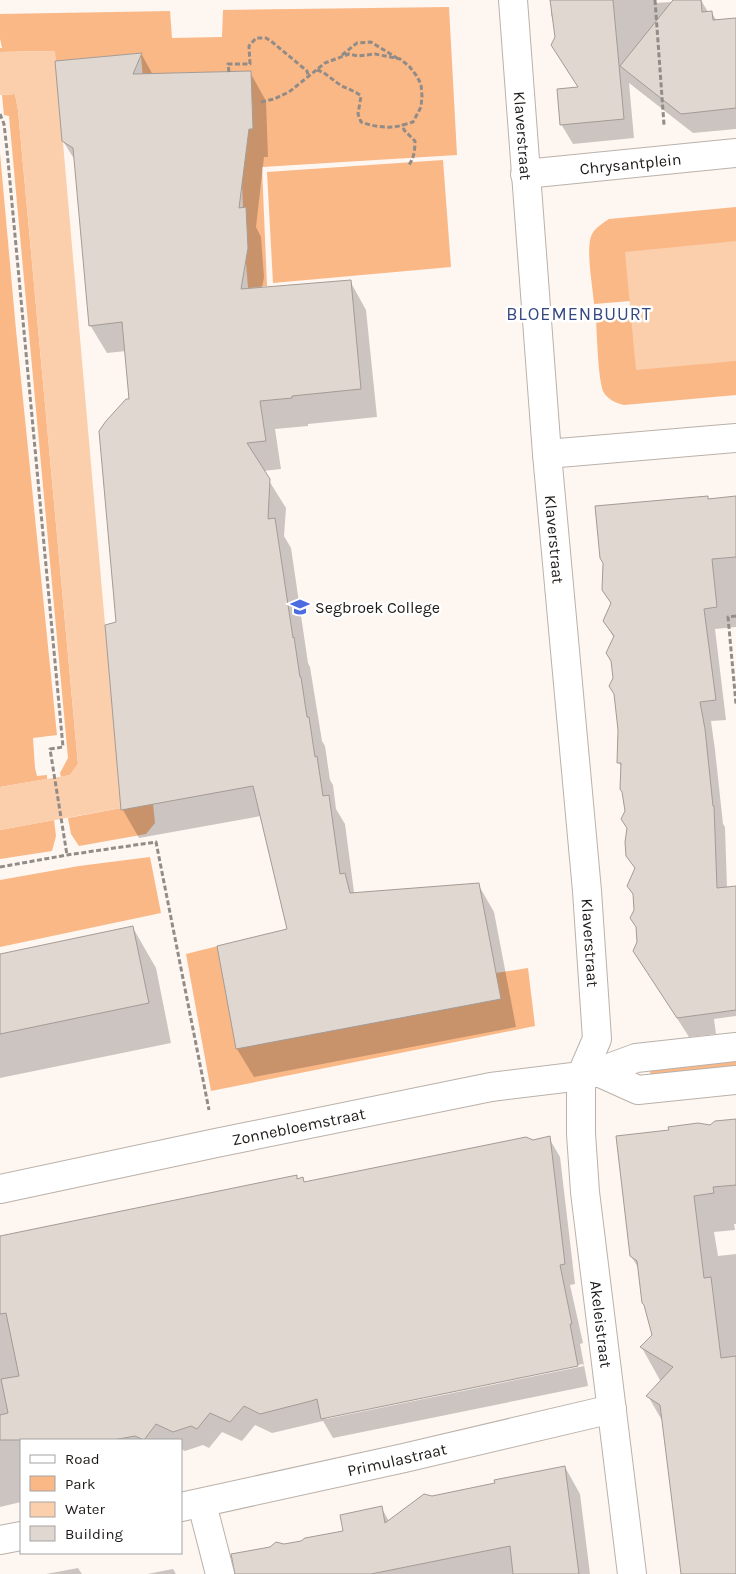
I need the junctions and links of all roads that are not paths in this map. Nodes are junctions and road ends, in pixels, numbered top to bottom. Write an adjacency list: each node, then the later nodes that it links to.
1 (513, 0): 3 (street, Klaverstraat)
2 (736, 153): 3 (street, Chrysantplein)
3 (525, 174): 5 (street, Klaverstraat)
4 (736, 438): 5 (street)
5 (547, 454): 7 (street, Klaverstraat)
6 (736, 1047): 7 (street, Zonnebloemstraat)
7 (589, 1074): 8 (street); 9 (street, Zonnebloemstraat); 10 (street, Akeleistraat)
8 (736, 1080)
9 (0, 1189)
10 (612, 1409): 11 (street, Primulastraat); 15 (street, Akeleistraat)
11 (192, 1505): 14 (street)
12 (20, 1536): 13 (street)
13 (0, 1540)
14 (220, 1574)
15 (632, 1574)

